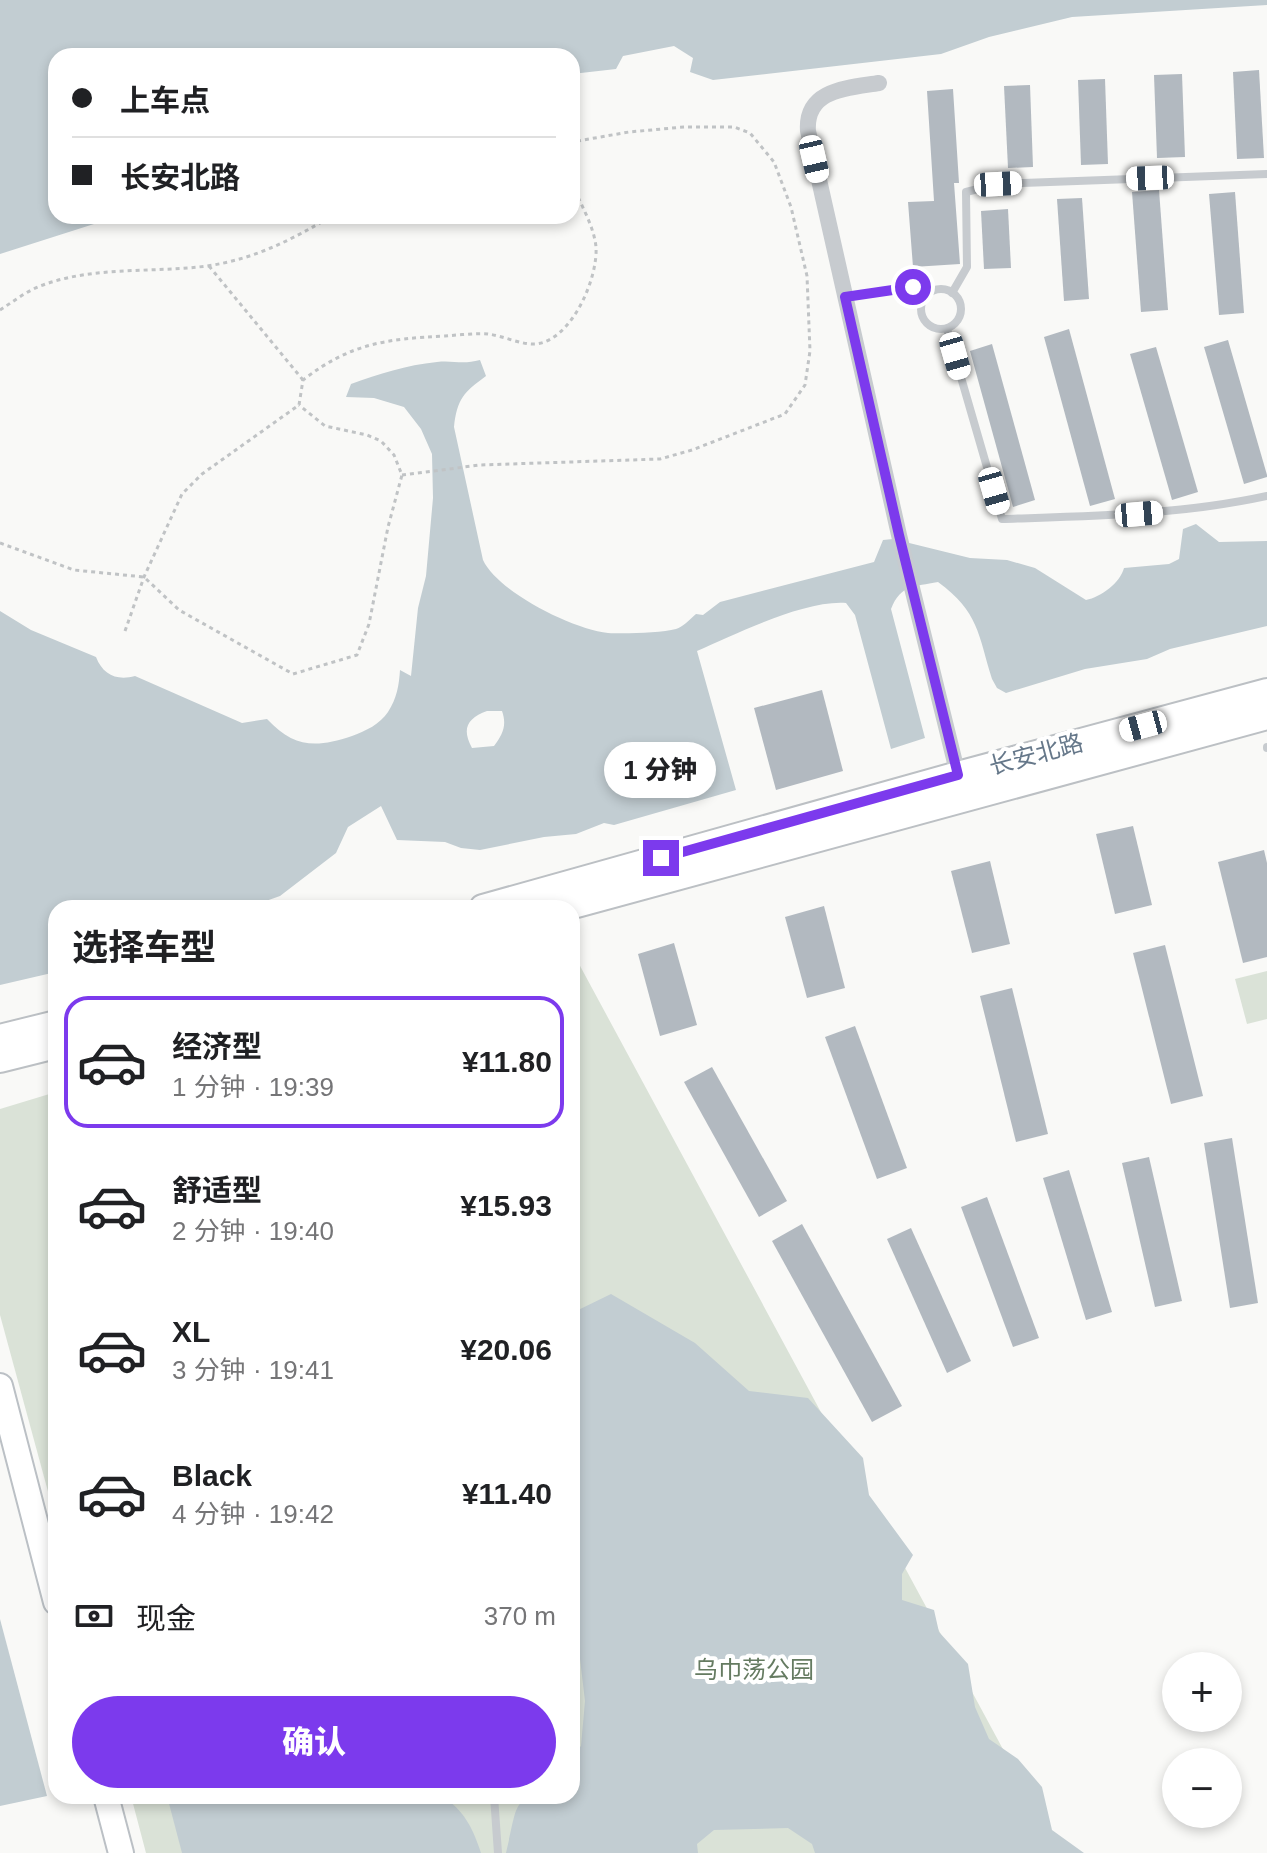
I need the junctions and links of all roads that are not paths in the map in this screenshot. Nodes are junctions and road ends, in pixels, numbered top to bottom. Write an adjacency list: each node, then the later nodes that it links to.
1 (879, 83): 5 (street)
2 (1267, 174): 4 (lane)
3 (930, 292): 4 (lane); 5 (lane); 6 (lane)
4 (952, 293): 6 (lane)
5 (845, 297): 10 (street)
6 (947, 329): 7 (lane)
7 (1267, 496)
8 (1267, 692): 10 (main road, 长安北路)
9 (1267, 716): 12 (main road, 长安北路)
10 (958, 775): 11 (main road, 长安北路)
11 (512, 900)
12 (580, 903)
13 (48, 1026): 14 (main road)
14 (0, 1038)
15 (48, 1047): 16 (main road)
16 (0, 1059)
17 (0, 1386): 18 (main road)
18 (48, 1571)
19 (108, 1804): 21 (main road)
20 (495, 1804): 22 (lane)
21 (121, 1853)
22 (498, 1853)

